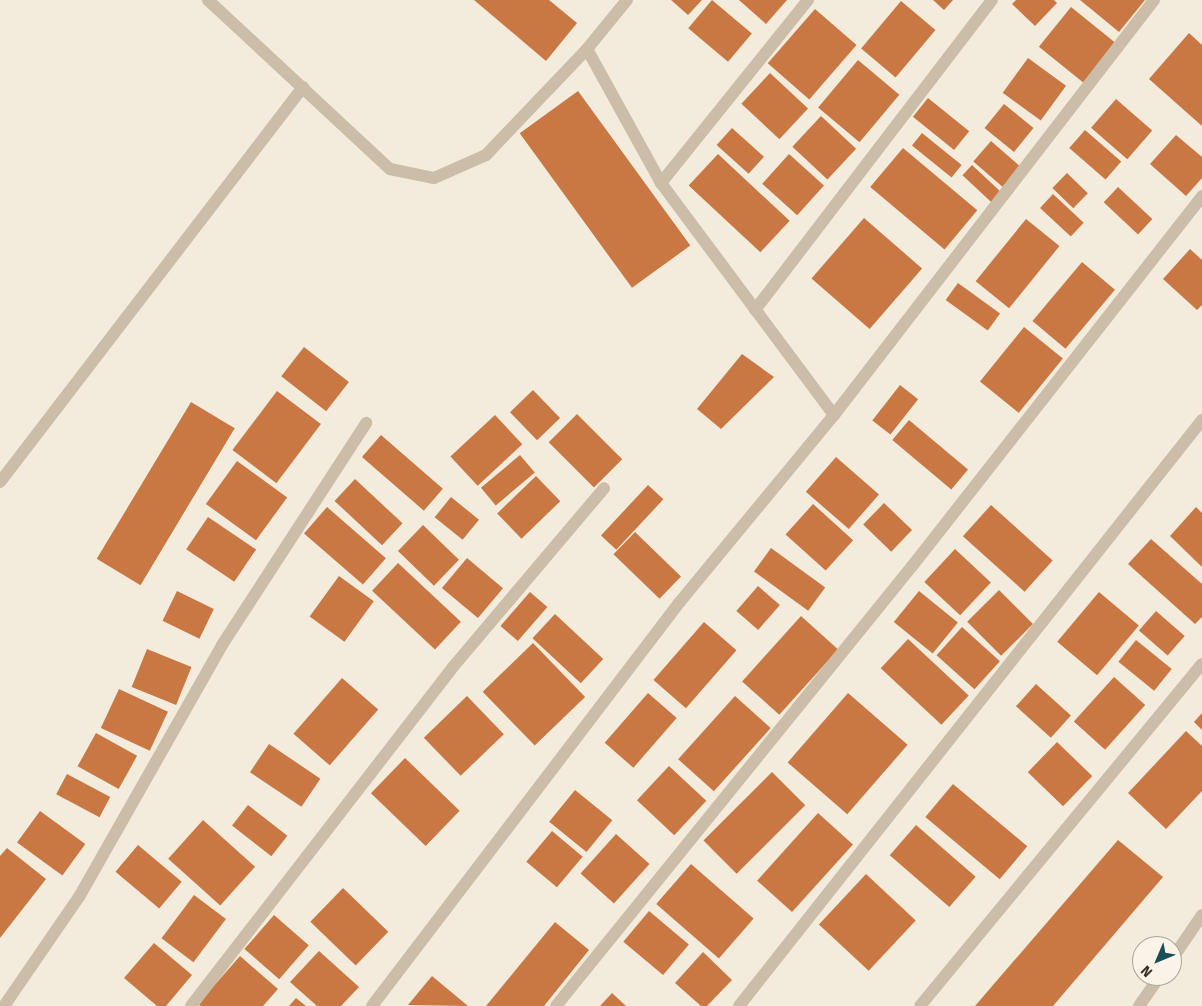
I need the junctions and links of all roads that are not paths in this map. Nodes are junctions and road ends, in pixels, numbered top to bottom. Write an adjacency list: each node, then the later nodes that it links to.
1 (208, 0): 7 (street)
2 (627, 0): 6 (street)
3 (808, 0): 8 (street)
4 (992, 0): 10 (street)
5 (1154, 0): 11 (street)
6 (587, 49): 7 (street); 8 (street)
7 (303, 87): 14 (street)
8 (661, 184): 10 (street)
9 (1202, 196): 23 (street)
10 (755, 310): 11 (street)
11 (834, 415): 22 (street)
12 (1202, 420): 24 (street)
13 (366, 423): 20 (street)
14 (0, 482)
15 (604, 488): 21 (street)
16 (1202, 664): 25 (street)
17 (1202, 915): 18 (street)
18 (1182, 944)
19 (1153, 986): 26 (street)
20 (4, 1006)
21 (191, 1006)
22 (372, 1006)
23 (556, 1006)
24 (739, 1006)
25 (920, 1006)
26 (1139, 1006)

